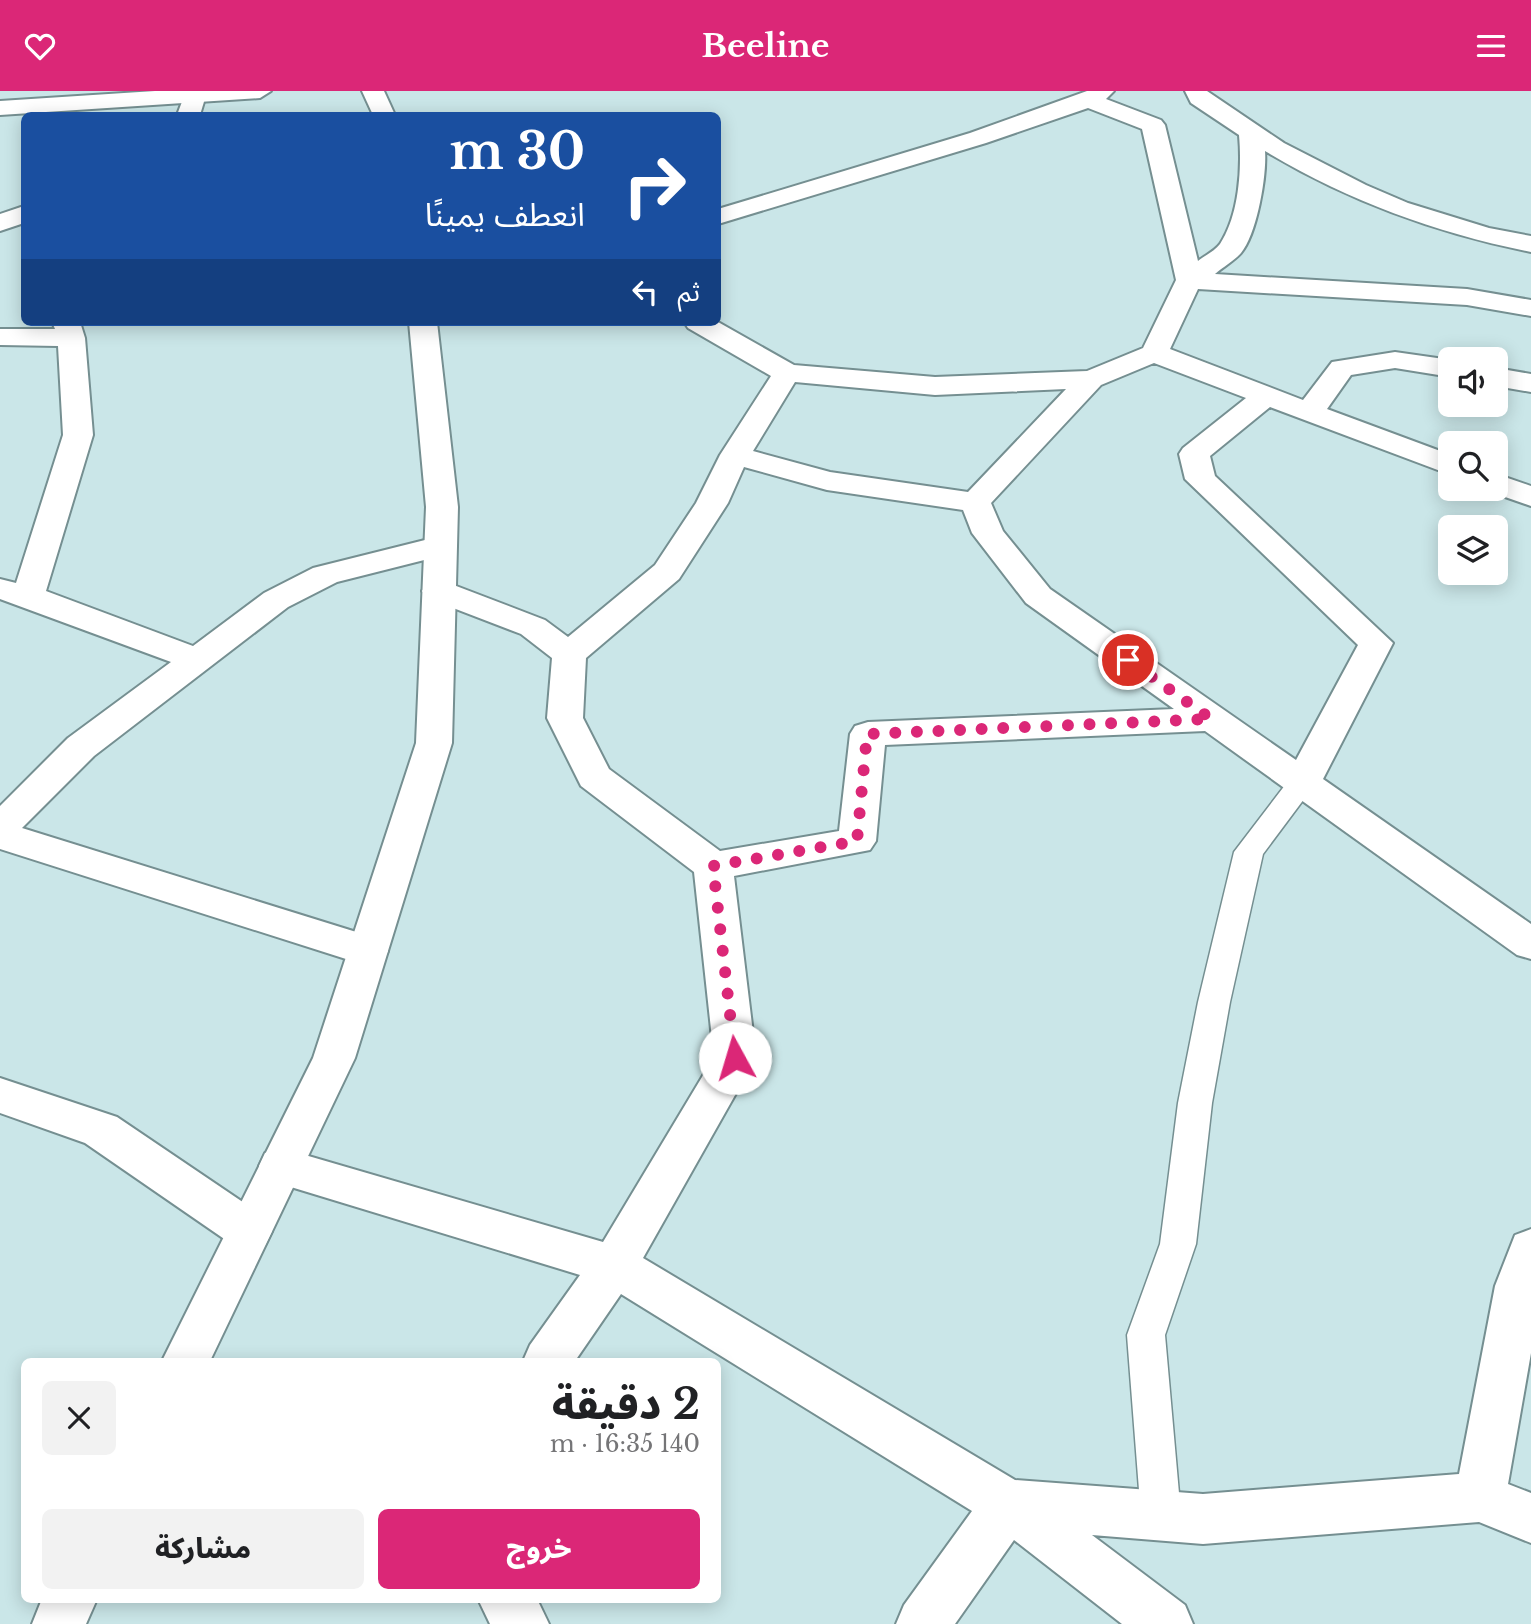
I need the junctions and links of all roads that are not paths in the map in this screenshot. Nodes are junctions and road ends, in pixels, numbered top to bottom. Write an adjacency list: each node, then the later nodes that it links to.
1 (260, 91): 5 (street)
2 (373, 91): 7 (street)
3 (1196, 91): 8 (street)
4 (1096, 95): 10 (street); 13 (street)
5 (192, 105): 6 (street)
6 (0, 108)
7 (383, 112)
8 (1251, 134): 12 (street); 13 (street)
9 (21, 215): 11 (street)
10 (721, 215)
11 (0, 223)
12 (1531, 244)
13 (1189, 280): 14 (street); 19 (street)
14 (1531, 307)
15 (423, 326): 32 (street)
16 (705, 326): 21 (street)
17 (69, 330): 18 (street); 34 (street)
18 (0, 337)
19 (1154, 353): 22 (street); 25 (street)
20 (1438, 367): 26 (street)
21 (787, 373): 22 (street); 27 (street)
22 (1091, 379): 31 (street)
23 (1508, 379): 24 (street)
24 (1531, 383)
25 (1268, 395): 26 (street); 38 (street)
26 (1310, 411): 28 (street)
27 (735, 455): 31 (street); 35 (street)
28 (1438, 461)
29 (1508, 488): 30 (street)
30 (1531, 497)
31 (975, 502): 37 (street)
32 (440, 546): 33 (street); 36 (street)
33 (439, 591): 35 (street); 43 (street)
34 (14, 592): 36 (street)
35 (569, 654): 41 (street)
36 (196, 659): 39 (street)
37 (1211, 719): 38 (street); 41 (street)
38 (1302, 783): 42 (street); 53 (lane)
39 (0, 828)
40 (0, 835): 43 (street)
41 (713, 866): 48 (street)
42 (1531, 944)
43 (368, 951): 45 (street)
44 (0, 1095): 46 (street)
45 (281, 1166): 46 (street); 48 (street)
46 (249, 1231): 49 (street)
47 (1531, 1249): 51 (street)
48 (614, 1265): 50 (street); 52 (street)
49 (187, 1358)
50 (549, 1358)
51 (1480, 1497): 53 (street); 54 (street)
52 (1008, 1504): 53 (street); 59 (street); 60 (street)
53 (1161, 1516)
54 (1531, 1518)
55 (69, 1603): 57 (street)
56 (508, 1603): 58 (street)
57 (59, 1624)
58 (522, 1624)
59 (923, 1624)
60 (1166, 1624)

